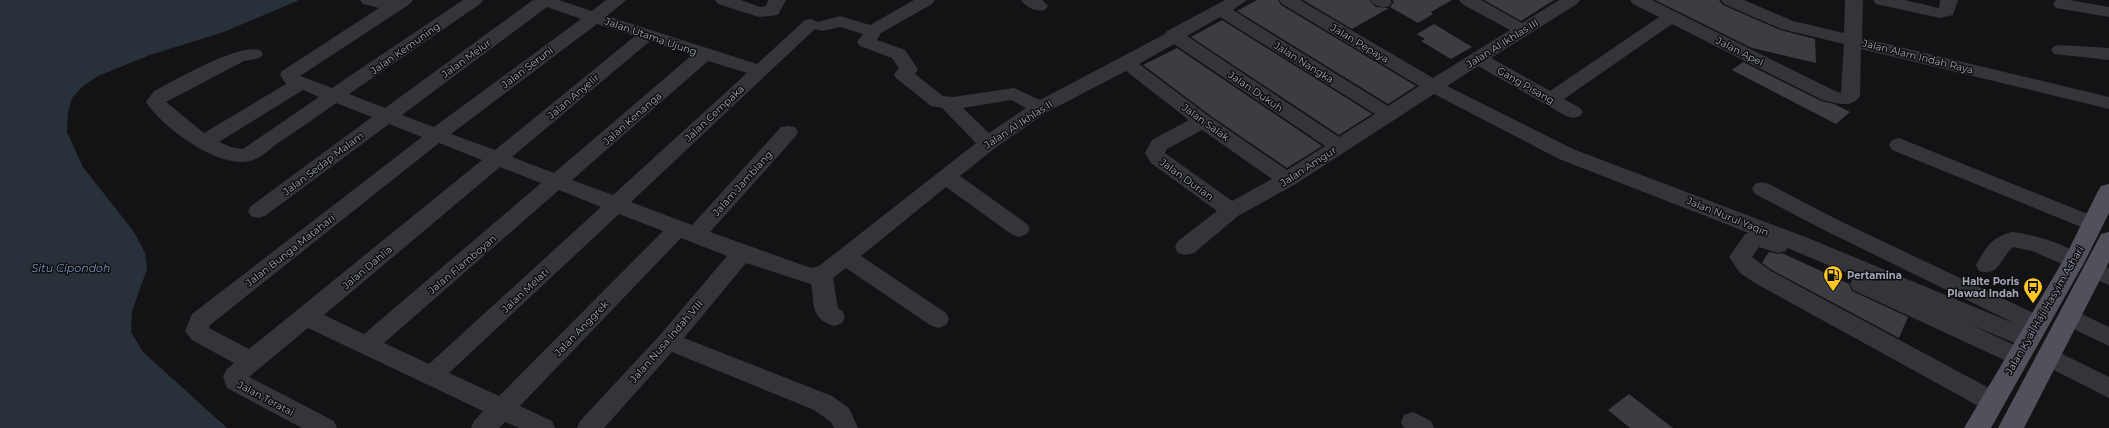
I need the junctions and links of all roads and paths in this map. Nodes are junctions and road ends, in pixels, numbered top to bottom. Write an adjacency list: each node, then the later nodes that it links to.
1 (369, 0): 16 (street)
2 (474, 0): 37 (street, Jalan Kemuning)
3 (543, 0): 21 (street, Jalan Utama Ujung); 44 (street, Jalan Melur)
4 (617, 0): 21 (street, Jalan Seruni)
5 (724, 0): 6 (street)
6 (777, 0)
7 (926, 0): 24 (street)
8 (1238, 0): 19 (street, Jalan Al Ikhlas II)
9 (1288, 0): 36 (street, Jalan Pepaya)
10 (1468, 0): 23 (street)
11 (1639, 0): 22 (street, Jalan Apel)
12 (1730, 0): 27 (street, Jalan Alam Indah Raya)
13 (1854, 0): 27 (street)
14 (1882, 0): 18 (street)
15 (1563, 2): 23 (street, Jalan Al Ikhlas III)
16 (398, 4): 35 (street)
17 (2062, 4): 20 (street)
18 (1948, 6)
19 (1220, 10): 26 (street, Jalan Al Ikhlas II); 43 (street, Jalan Nangka)
20 (2109, 12)
21 (594, 16): 25 (street, Jalan Utama Ujung); 47 (street, Jalan Seruni)
22 (1672, 16): 27 (street, Jalan Apel); 38 (street)
23 (1522, 30): 32 (street, Jalan Al Ikhlas III)
24 (872, 31): 34 (street, Jalan Cempaka); 39 (street)
25 (647, 35): 30 (street, Jalan Utama Ujung); 52 (street, Jalan Anyelir)
26 (1172, 35): 33 (street, Jalan Al Ikhlas II); 51 (street, Jalan Dukuh)
27 (1854, 41): 40 (street, Jalan Alam Indah Raya)
28 (2060, 50): 31 (street)
29 (254, 54): 48 (street)
30 (705, 54): 34 (street, Jalan Utama Ujung); 55 (street, Jalan Kenanga)
31 (2109, 54)
32 (1478, 58): 36 (street, Jalan Al Ikhlas III); 38 (street, Gang Pisang)
33 (1127, 63): 41 (street, Jalan Al Ikhlas II); 45 (street, Jalan Salak)
34 (759, 71): 58 (street, Jalan Cempaka)
35 (301, 83): 37 (street); 48 (street)
36 (1432, 86): 43 (street, Jalan Amgur); 75 (street, Jalan Nurul Yaqin)
37 (335, 96): 44 (street); 48 (street, Jalan Kemuning)
38 (1551, 99): 42 (street, Gang Pisang)
39 (948, 103): 41 (street); 49 (street)
40 (2109, 103)
41 (1040, 108): 49 (street, Jalan Al Ikhlas II)
42 (1573, 112)
43 (1388, 114): 51 (street, Jalan Amgur)
44 (388, 115): 47 (street); 59 (street, Jalan Sedap Malam)
45 (1203, 121): 54 (street, Jalan Salak); 60 (street, Jalan Durian)
46 (788, 132): 62 (street, Jalam Jamblang)
47 (438, 134): 52 (street); 79 (street, Jalan Bunga Matahari)
48 (203, 143)
49 (988, 143): 53 (street, Jalan Al Ikhlas II)
50 (1899, 145): 63 (street)
51 (1339, 146): 54 (street, Jalan Amgur)
52 (499, 158): 55 (street); 72 (street, Jalan Dahlia)
53 (945, 176): 61 (street); 66 (street, Jalan Al Ikhlas II)
54 (1287, 180): 60 (street, Jalan Amgur)
55 (559, 181): 58 (street); 77 (street, Jalan Flamboyan)
56 (1762, 189): 75 (street)
57 (2109, 191): 63 (main road, Jalan Kyai Haji Hasyim Ashari)
58 (617, 204): 62 (street); 80 (street, Jalan Melati)
59 (258, 211)
60 (1231, 211): 64 (street, Jalan Amgur)
61 (1019, 229)
62 (687, 231): 65 (street); 83 (street, Jalan Anggrek)
63 (2101, 232): 68 (main road, Jalan Kyai Haji Hasyim Ashari)
64 (1186, 247)
65 (742, 253): 69 (street); 76 (street, Jalan Nusa Indah VIII)
66 (846, 256): 69 (street, Jalan Al Ikhlas II); 73 (street)
67 (1987, 265): 68 (street)
68 (2092, 269): 71 (main road, Jalan Kyai Haji Hasyim Ashari); 75 (main road, Jalan Kyai Haji Hasyim Ashari)
69 (819, 275): 70 (street)
70 (834, 317)
71 (2069, 317): 74 (street); 78 (main road, Jalan Kyai Haji Hasyim Ashari)
72 (306, 318): 77 (street); 79 (street, Jalan Dahlia)
73 (938, 319)
74 (2109, 337)
75 (2027, 340): 82 (main road, Jalan Kyai Haji Hasyim Ashari); 82 (street)
76 (668, 341): 85 (street); 89 (street, Jalan Nusa Indah VIII)
77 (365, 346): 80 (street)
78 (2048, 356): 81 (street); 84 (main road, Jalan Kyai Haji Hasyim Ashari)
79 (243, 368): 86 (street, Jalan Teratai)
80 (432, 375): 83 (street)
81 (2109, 388)
82 (1991, 401): 84 (main road); 90 (main road, Jalan Kyai Haji Hasyim Ashari)
83 (503, 408): 87 (street, Jalan Anggrek); 88 (street)
84 (2015, 421)
85 (847, 427)
86 (325, 428)
87 (484, 428)
88 (543, 428)
89 (589, 428)
90 (1977, 428)

